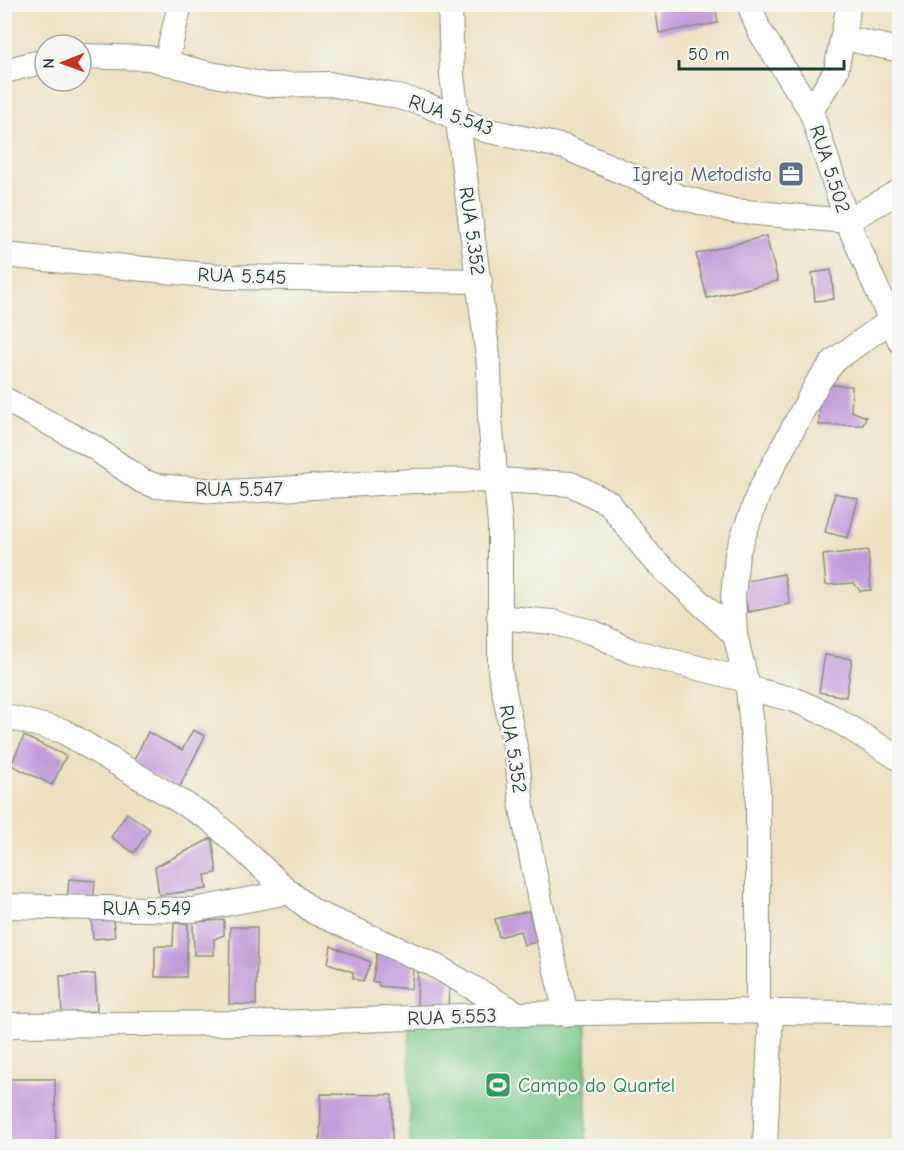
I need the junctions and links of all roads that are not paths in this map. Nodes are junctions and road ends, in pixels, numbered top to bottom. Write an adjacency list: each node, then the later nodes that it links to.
1 (180, 4): 8 (street)
2 (450, 4): 12 (street, RUA 5.352)
3 (748, 4): 11 (street, RUA 5.502)
4 (849, 4): 5 (street)
5 (844, 39): 6 (street); 11 (street)
6 (900, 50)
7 (93, 56): 8 (street, RUA 5.543)
8 (166, 63): 12 (street, RUA 5.543)
9 (33, 64): 10 (street)
10 (4, 71)
11 (811, 111): 14 (street, RUA 5.502)
12 (458, 120): 14 (street, RUA 5.543); 16 (street, RUA 5.352)
13 (900, 191): 14 (street)
14 (847, 221): 17 (street, RUA 5.502)
15 (4, 255): 16 (street, RUA 5.545)
16 (480, 281): 19 (street, RUA 5.352)
17 (895, 331): 21 (street)
18 (4, 399): 19 (street, RUA 5.547)
19 (495, 469): 20 (street, RUA 5.352); 21 (street, RUA 5.547)
20 (499, 617): 22 (street); 29 (street, RUA 5.352)
21 (735, 635): 22 (street)
22 (747, 684): 24 (street); 27 (street)
23 (4, 716): 25 (street)
24 (900, 759)
25 (289, 892): 26 (street, RUA 5.549); 28 (street)
26 (4, 906)
27 (764, 1013): 29 (street, RUA 5.553); 30 (street, RUA 5.553); 32 (street)
28 (518, 1014): 29 (street, RUA 5.553); 31 (street, RUA 5.553)
29 (566, 1014)
30 (900, 1014)
31 (4, 1025)
32 (765, 1146)

